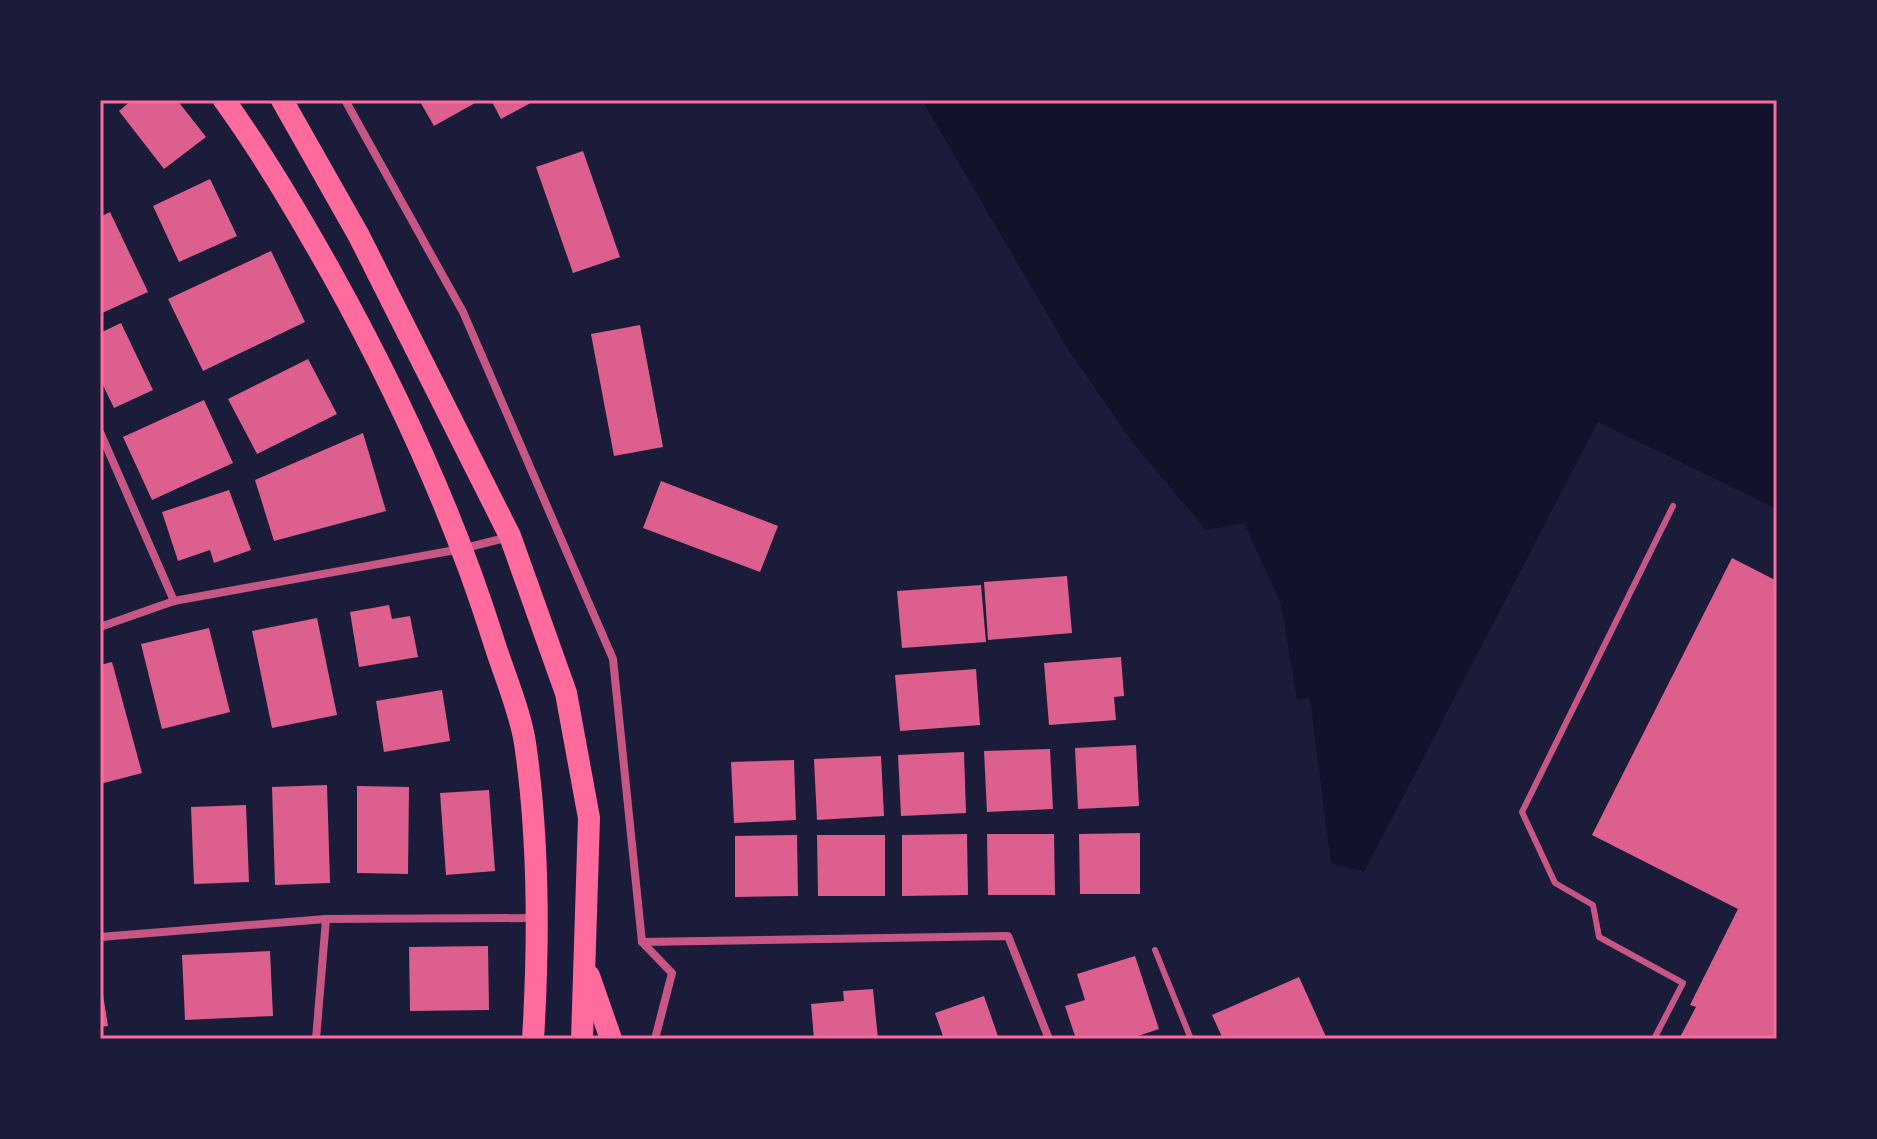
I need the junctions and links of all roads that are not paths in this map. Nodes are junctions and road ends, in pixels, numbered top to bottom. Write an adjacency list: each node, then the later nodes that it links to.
1 (224, 100): 7 (highway)
2 (282, 100): 6 (highway)
3 (345, 100): 13 (street)
4 (100, 432): 8 (street)
5 (1673, 506): 23 (lane)
6 (510, 536): 7 (street); 15 (highway)
7 (461, 549): 8 (street); 10 (highway)
8 (174, 601): 9 (street)
9 (100, 627)
10 (536, 918): 11 (street); 17 (highway)
11 (326, 919): 12 (street); 16 (street)
12 (100, 937)
13 (642, 942): 20 (street); 21 (street)
14 (1155, 950): 22 (lane)
15 (583, 957): 18 (highway); 19 (highway)
16 (316, 1039)
17 (533, 1039)
18 (582, 1039)
19 (611, 1039)
20 (655, 1039)
21 (1049, 1039)
22 (1191, 1039)
23 (1654, 1039)

